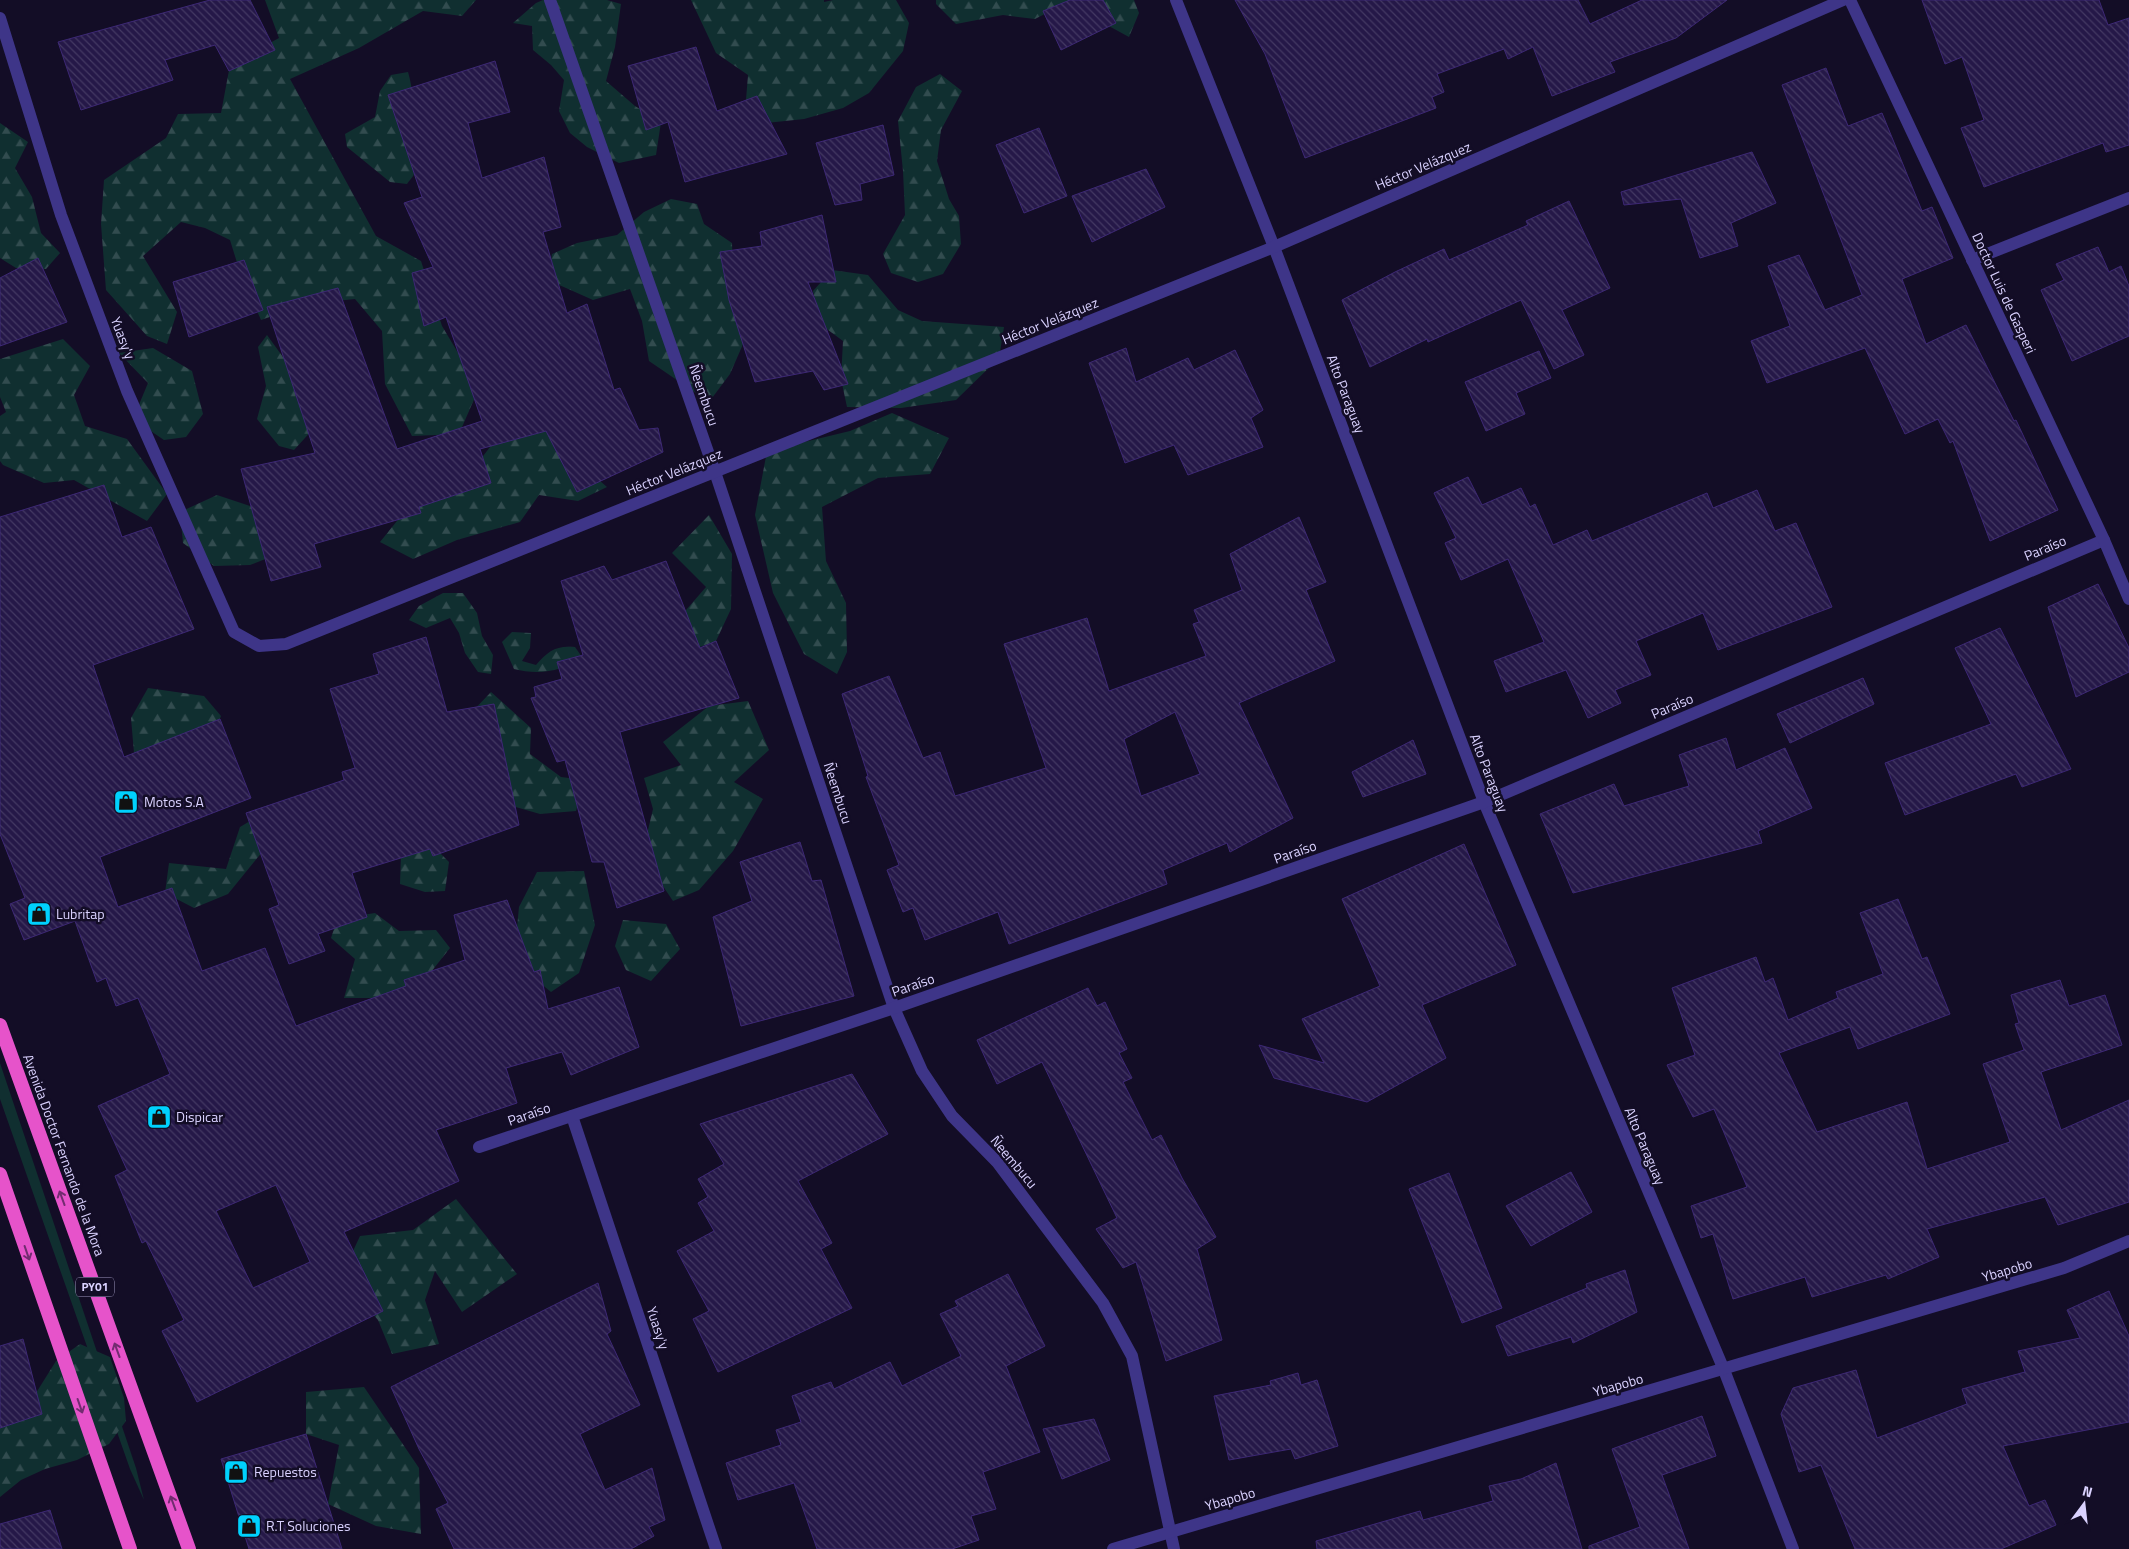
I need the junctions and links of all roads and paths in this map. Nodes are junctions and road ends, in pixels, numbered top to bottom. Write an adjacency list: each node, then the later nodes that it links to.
1 (550, 0): 9 (street, Ñeembucu)
2 (1176, 0): 7 (street, Alto Paraguay)
3 (1843, 0): 7 (street, Héctor Velázquez)
4 (1850, 0): 8 (street, Doctor Luis de Gasperi)
5 (0, 18): 12 (street, Yuasy'y)
6 (2129, 198): 8 (street)
7 (1274, 247): 9 (street, Héctor Velázquez); 13 (street, Alto Paraguay)
8 (1972, 260): 10 (street, Doctor Luis de Gasperi)
9 (716, 472): 12 (street, Héctor Velázquez); 14 (street, Ñeembucu)
10 (2104, 540): 11 (street, Doctor Luis de Gasperi); 13 (street, Paraíso)
11 (2129, 599)
12 (259, 646)
13 (1484, 802): 14 (street, Paraíso); 20 (street, Alto Paraguay)
14 (894, 1008): 16 (street, Paraíso); 21 (street, Ñeembucu)
15 (0, 1025): 23 (highway, Avenida Doctor Fernando de la Mora / PY01, one-way to 15)
16 (572, 1116): 17 (street, Paraíso); 24 (street, Yuasy'y)
17 (479, 1147)
18 (0, 1174): 22 (highway, one-way to 22)
19 (2129, 1241): 20 (street, Ybapobo)
20 (1724, 1370): 21 (street, Ybapobo); 27 (street, Alto Paraguay)
21 (1168, 1533): 25 (street, Ybapobo); 26 (street, Ñeembucu)
22 (130, 1549)
23 (189, 1549)
24 (716, 1549)
25 (1113, 1549)
26 (1174, 1549)
27 (1793, 1549)

